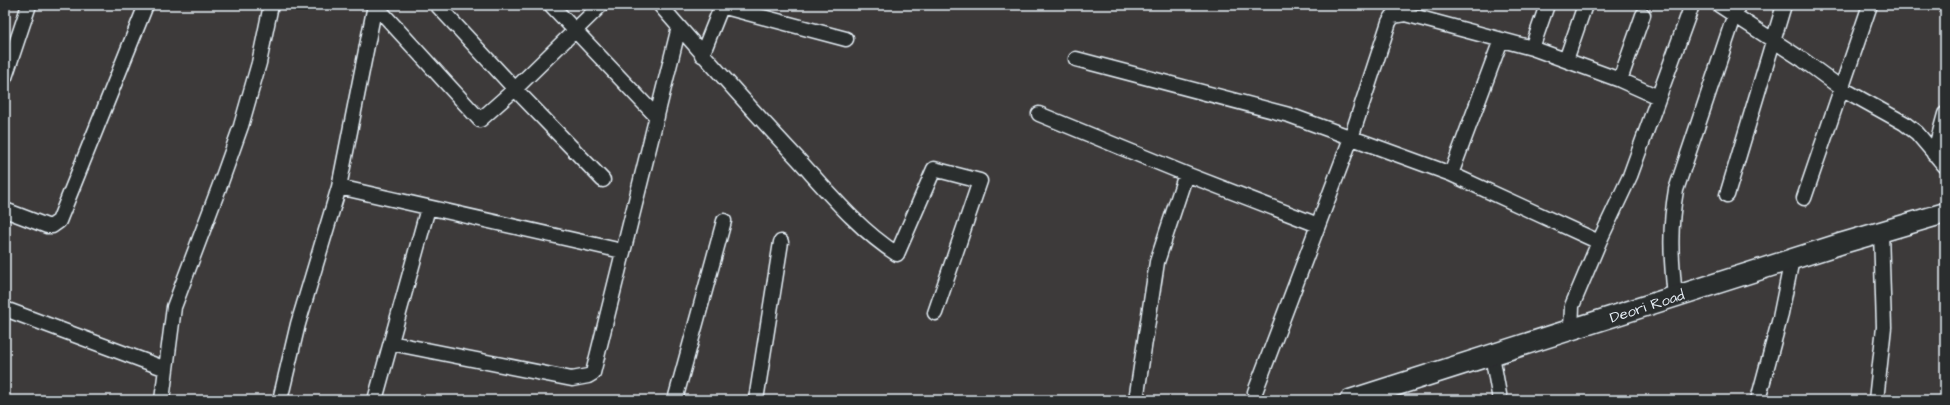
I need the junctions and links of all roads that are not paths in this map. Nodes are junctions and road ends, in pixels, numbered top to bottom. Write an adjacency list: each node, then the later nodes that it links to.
1 (29, 5): 27 (street)
2 (146, 5): 45 (street)
3 (271, 5): 60 (street)
4 (375, 5): 30 (street); 41 (street)
5 (437, 5): 30 (street)
6 (551, 5): 19 (street)
7 (601, 5): 19 (street)
8 (660, 5): 18 (street)
9 (1547, 5): 23 (street)
10 (1585, 5): 26 (street)
11 (1692, 5): 31 (street)
12 (1719, 5): 16 (street)
13 (1784, 5): 22 (street)
14 (1870, 5): 29 (street)
15 (722, 6): 20 (street); 24 (street)
16 (1736, 10): 22 (street); 54 (street)
17 (1643, 15): 28 (street)
18 (679, 27): 24 (street); 34 (street)
19 (574, 30): 30 (street); 34 (street)
20 (846, 39)
21 (1501, 40): 23 (street); 35 (street); 39 (street)
22 (1772, 40): 29 (street); 42 (street)
23 (1532, 48): 26 (street)
24 (702, 55): 56 (street)
25 (1076, 59): 35 (street)
26 (1566, 60): 28 (street)
27 (5, 77)
28 (1620, 80): 31 (street)
29 (1841, 88): 36 (street); 43 (street)
30 (515, 90): 40 (street)
31 (1658, 97): 51 (street)
32 (1039, 114): 38 (street)
33 (1945, 114): 36 (street)
34 (657, 117): 52 (street)
35 (1351, 138): 39 (street); 48 (street)
36 (1934, 154): 37 (street)
37 (1945, 166)
38 (1186, 174): 48 (street); 67 (street)
39 (1451, 174): 51 (street)
40 (603, 180)
41 (339, 187): 44 (street); 63 (street)
42 (1727, 194)
43 (1804, 198)
44 (428, 208): 52 (street); 58 (street)
45 (5, 210)
46 (1945, 213): 49 (street, Deori Road)
47 (724, 221): 65 (street)
48 (1318, 225): 61 (street)
49 (1881, 232): 53 (street, Deori Road); 71 (street)
50 (782, 242): 66 (street)
51 (1599, 242): 57 (street)
52 (622, 251): 58 (street)
53 (1792, 260): 54 (street, Deori Road); 70 (street)
54 (1675, 297): 57 (street, Deori Road)
55 (5, 309): 60 (street)
56 (935, 313)
57 (1571, 330): 59 (street, Deori Road)
58 (391, 343): 64 (street)
59 (1492, 355): 68 (street, Deori Road); 69 (street)
60 (166, 369): 62 (street)
61 (1255, 392)
62 (162, 400)
63 (280, 400)
64 (375, 400)
65 (675, 400)
66 (756, 400)
67 (1136, 400)
68 (1350, 400)
69 (1500, 400)
70 (1758, 400)
71 (1876, 400)

